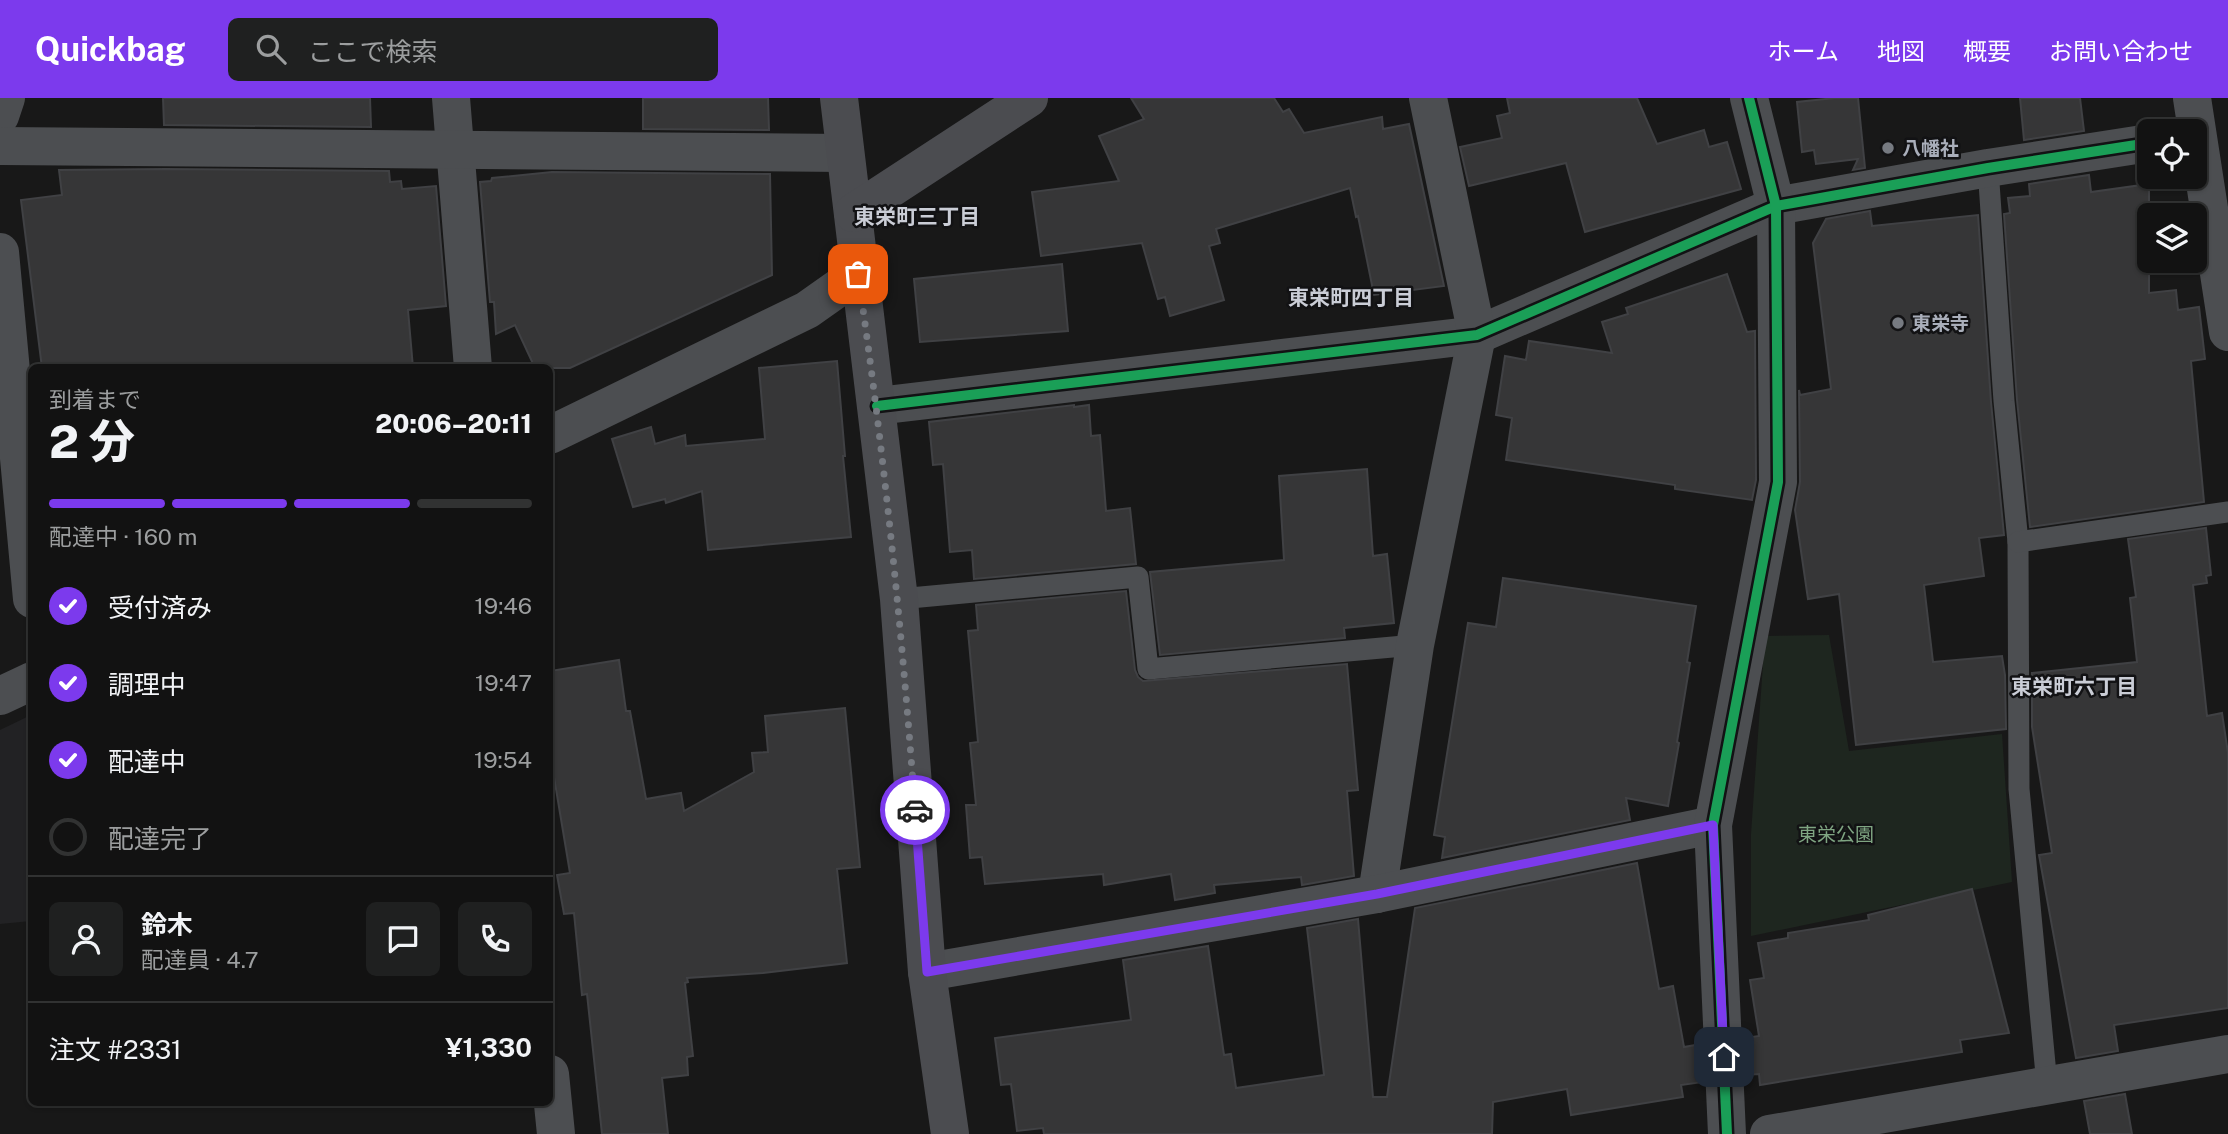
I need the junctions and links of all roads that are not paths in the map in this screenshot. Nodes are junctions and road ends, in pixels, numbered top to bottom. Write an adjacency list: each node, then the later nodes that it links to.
1 (6, 98): 8 (street)
2 (451, 98): 13 (street)
3 (839, 98): 14 (street)
4 (1029, 98): 17 (street)
5 (1428, 98): 21 (street)
6 (1749, 98): 16 (street)
7 (2192, 98): 9 (street)
8 (0, 116)
9 (2201, 119)
10 (2207, 135): 20 (street)
11 (2137, 145): 15 (street)
12 (0, 146): 13 (street)
13 (456, 150): 14 (street); 22 (street)
14 (844, 153): 17 (street)
15 (1988, 168): 16 (street); 26 (lane)
16 (1776, 206): 21 (street); 32 (street)
17 (853, 213): 19 (street)
18 (0, 252): 27 (street)
19 (858, 274): 23 (street); 24 (street)
20 (2228, 332)
21 (1477, 335): 23 (street); 29 (street)
22 (473, 364)
23 (877, 406): 28 (street)
24 (553, 434)
25 (2228, 512): 26 (lane)
26 (2018, 542): 36 (lane)
27 (28, 556)
28 (899, 599): 29 (lane); 34 (street)
29 (1415, 645): 33 (street)
30 (28, 683): 31 (street)
31 (0, 696)
32 (1713, 825): 33 (street); 40 (street)
33 (1377, 894): 34 (street)
34 (927, 972): 39 (street)
35 (2228, 1054): 36 (street)
36 (2048, 1085): 41 (street)
37 (553, 1104): 38 (street)
38 (556, 1134)
39 (950, 1134)
40 (1727, 1134)
41 (1769, 1134)

